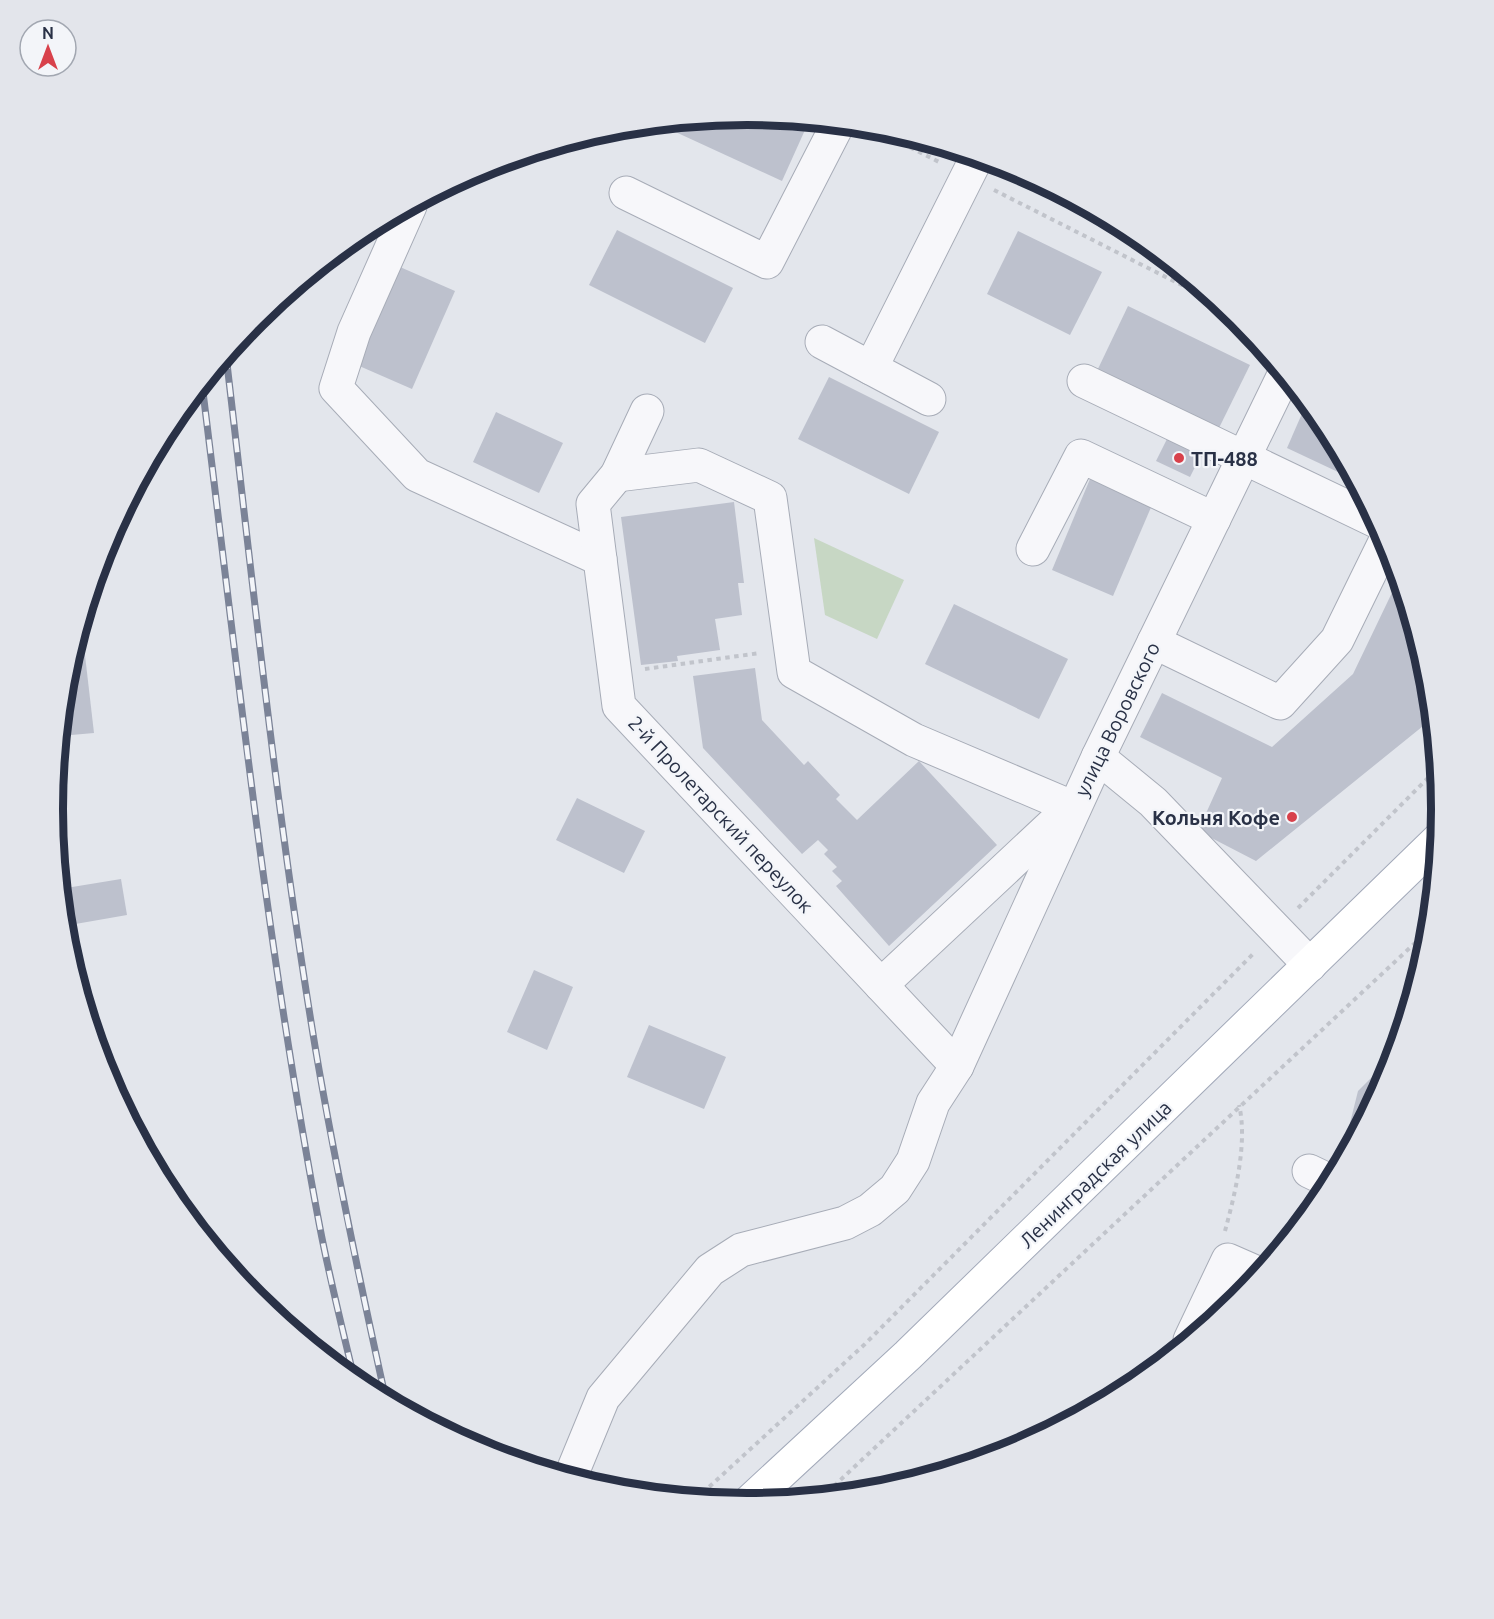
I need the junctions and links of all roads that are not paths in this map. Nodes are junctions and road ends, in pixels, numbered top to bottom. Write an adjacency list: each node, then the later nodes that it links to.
1 (834, 131): 3 (street)
2 (973, 167): 6 (street)
3 (626, 194)
4 (405, 217): 17 (street)
5 (822, 342): 6 (street)
6 (871, 368): 9 (street)
7 (1084, 381): 11 (street)
8 (1281, 382): 11 (street, улица Воровского)
9 (928, 399)
10 (647, 411): 12 (street, 2-й Пролетарский переулок)
11 (1244, 458): 13 (street); 14 (street, улица Воровского)
12 (617, 476): 17 (street, 2-й Пролетарский переулок); 20 (street)
13 (1364, 515)
14 (1214, 519): 15 (street); 18 (street, улица Воровского)
15 (1033, 549)
16 (1380, 552): 18 (street)
17 (600, 559): 23 (street, 2-й Пролетарский переулок)
18 (1154, 642): 19 (street, улица Воровского)
19 (1098, 757): 20 (street, улица Воровского); 22 (street)
20 (1073, 808): 23 (street); 24 (street, улица Воровского)
21 (1430, 848): 22 (main road, Ленинградская улица)
22 (1310, 965): 28 (main road, Ленинградская улица)
23 (881, 985): 24 (street, 2-й Пролетарский переулок)
24 (957, 1066): 27 (street, улица Воровского)
25 (1252, 1270): 26 (street)
26 (1197, 1325)
27 (573, 1471)
28 (758, 1493)

